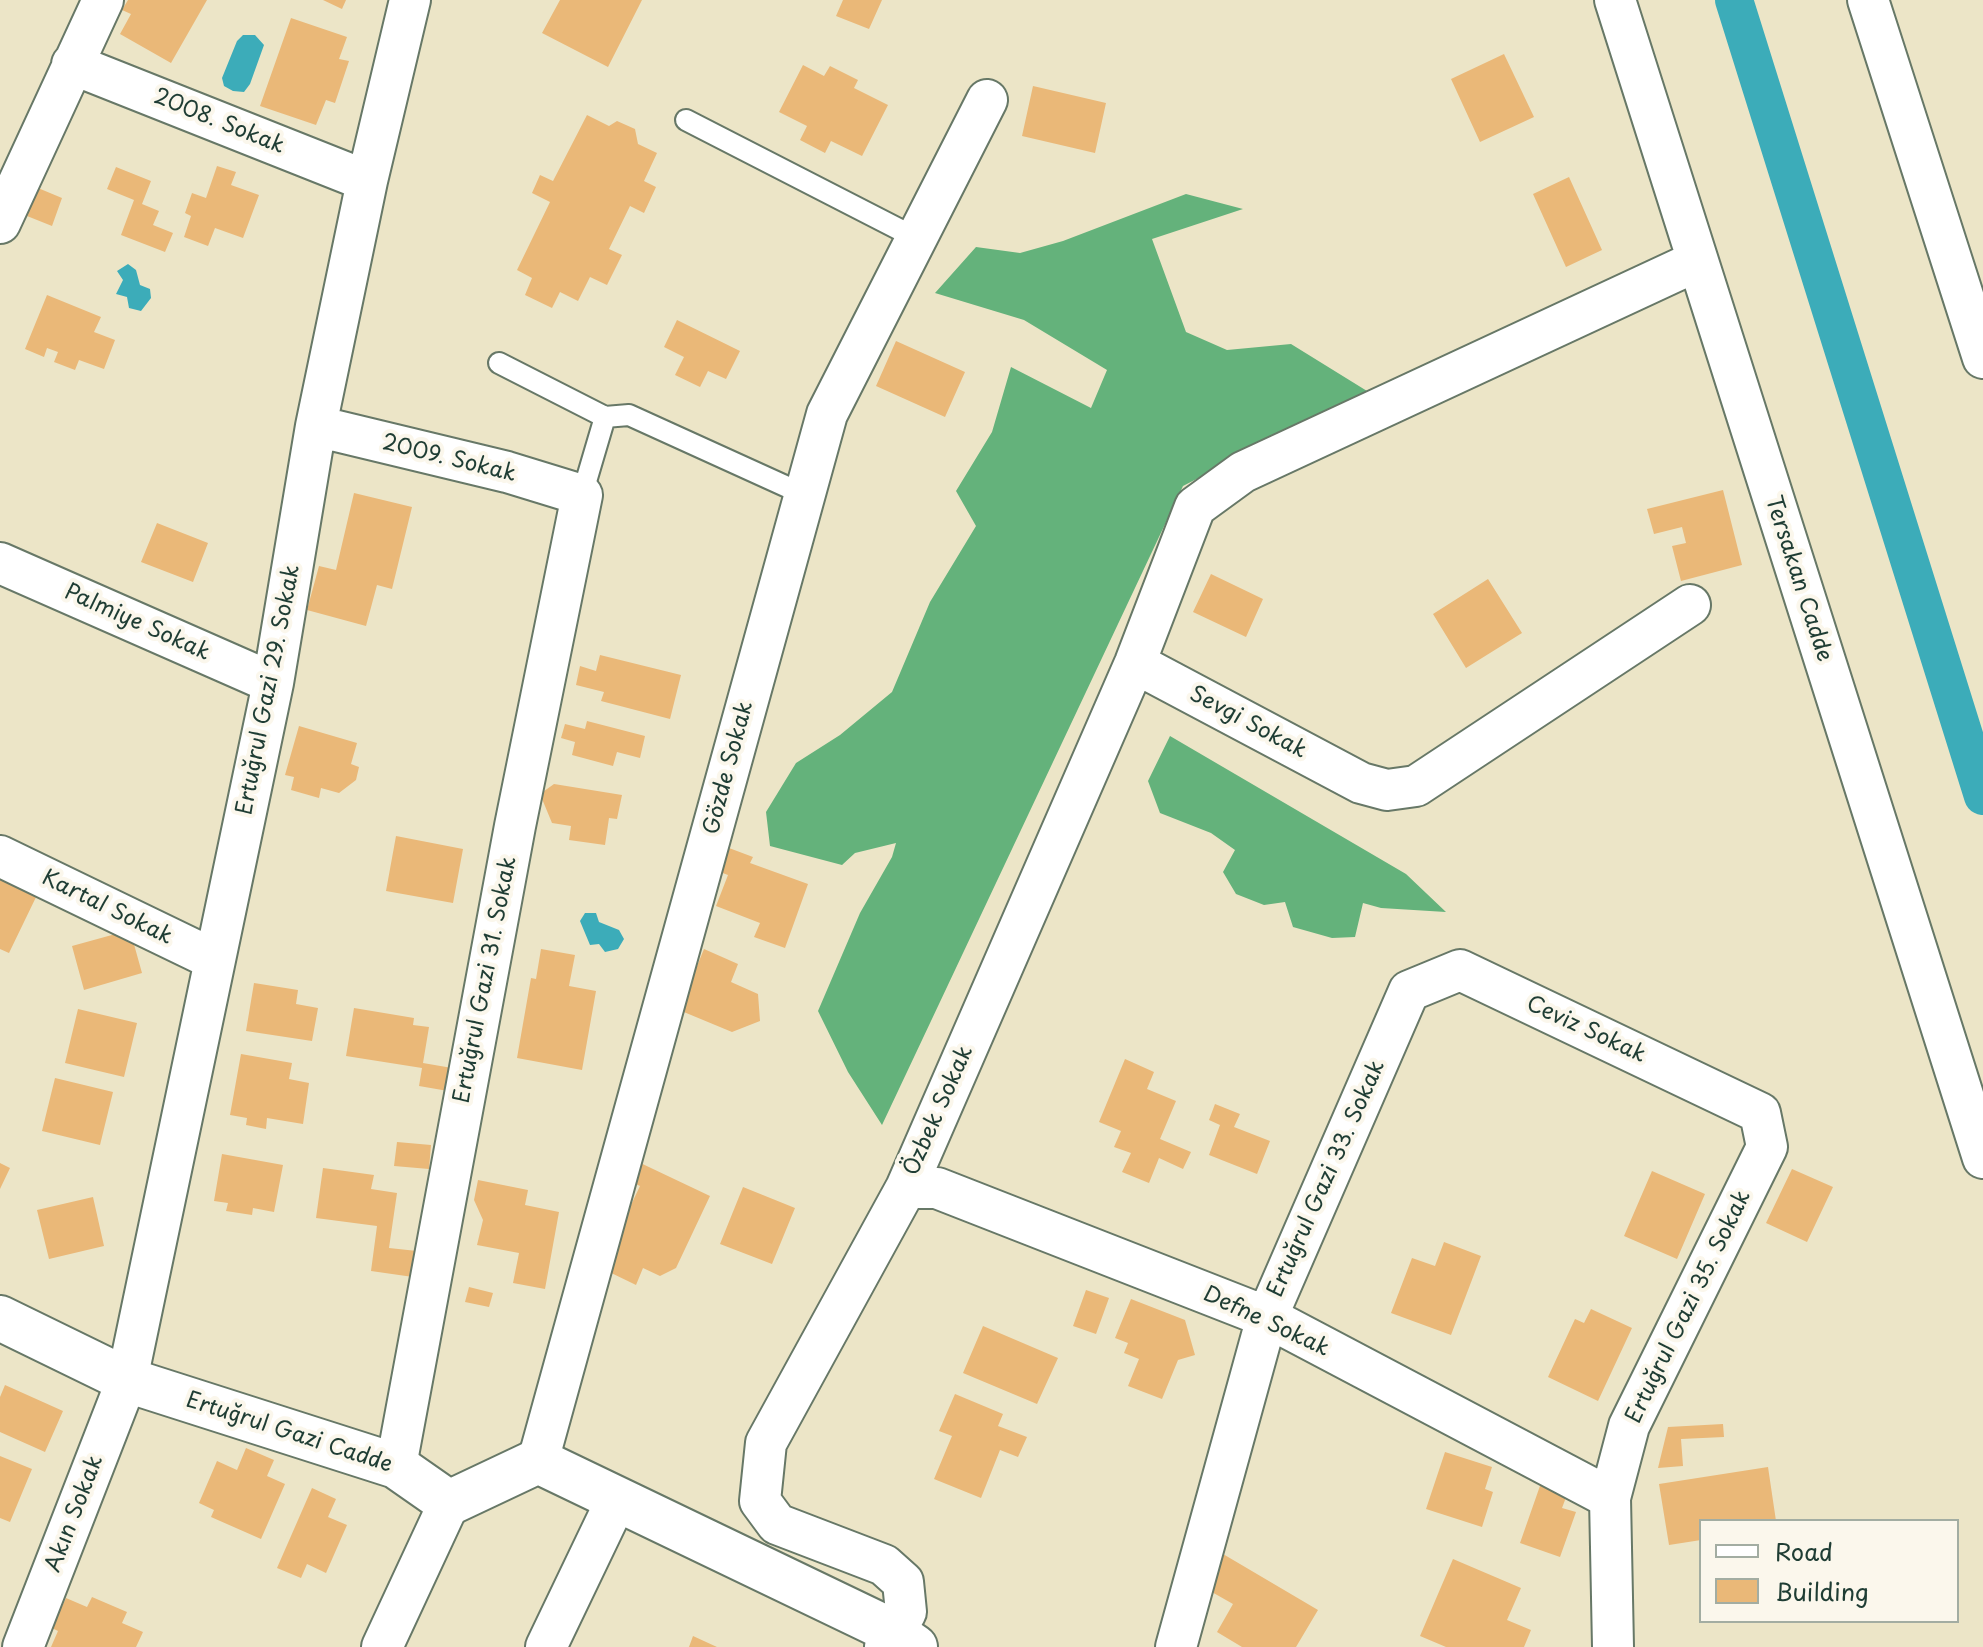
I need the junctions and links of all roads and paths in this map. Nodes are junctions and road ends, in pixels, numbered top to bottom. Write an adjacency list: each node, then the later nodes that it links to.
1 (103, 0): 5 (street)
2 (410, 0): 9 (street, Ertuğrul Gazi 29. Sokak)
3 (1615, 0): 12 (street, Tersakan Cadde)
4 (1868, 0): 13 (street)
5 (72, 64): 8 (street); 9 (street, 2008. Sokak)
6 (987, 100): 11 (street, Gözde Sokak)
7 (686, 120): 11 (lane)
8 (9, 173): 10 (street)
9 (367, 181): 16 (street, Ertuğrul Gazi 29. Sokak)
10 (0, 223)
11 (916, 238): 18 (street, Gözde Sokak)
12 (1697, 261): 21 (street, Özbek Sokak); 27 (street, Tersakan Cadde)
13 (1983, 358)
14 (499, 363): 15 (lane)
15 (605, 417): 17 (lane); 18 (lane)
16 (316, 426): 17 (street, 2009. Sokak); 22 (street, Ertuğrul Gazi 29. Sokak)
17 (582, 495): 33 (street, Ertuğrul Gazi 31. Sokak)
18 (805, 495): 32 (street, Gözde Sokak)
19 (0, 563): 22 (street, Palmiye Sokak)
20 (1690, 605): 21 (street, Sevgi Sokak)
21 (1135, 663): 28 (street, Özbek Sokak)
22 (273, 683): 24 (street, Ertuğrul Gazi 29. Sokak)
23 (0, 856): 24 (street, Kartal Sokak)
24 (215, 960): 31 (street, Ertuğrul Gazi 29. Sokak)
25 (1409, 991): 26 (street, Ceviz Sokak); 29 (street, Ertuğrul Gazi 33. Sokak)
26 (1760, 1113): 34 (street, Ertuğrul Gazi 35. Sokak)
27 (1983, 1158)
28 (906, 1188): 29 (street, Defne Sokak); 37 (street, Özbek Sokak)
29 (1267, 1317): 34 (street, Defne Sokak); 41 (street, Ertuğrul Gazi 33. Sokak)
30 (0, 1318): 31 (street, Ertuğrul Gazi Cadde)
31 (127, 1380): 33 (street, Ertuğrul Gazi Cadde); 38 (street, Akın Sokak)
32 (538, 1461): 35 (street); 36 (street)
33 (396, 1466): 36 (street, Ertuğrul Gazi Cadde)
34 (1610, 1498): 42 (street, Ertuğrul Gazi 35. Sokak)
35 (616, 1501): 37 (street); 40 (street)
36 (449, 1503): 39 (street)
37 (898, 1642)
38 (23, 1647)
39 (382, 1647)
40 (546, 1647)
41 (1176, 1647)
42 (1613, 1647)

